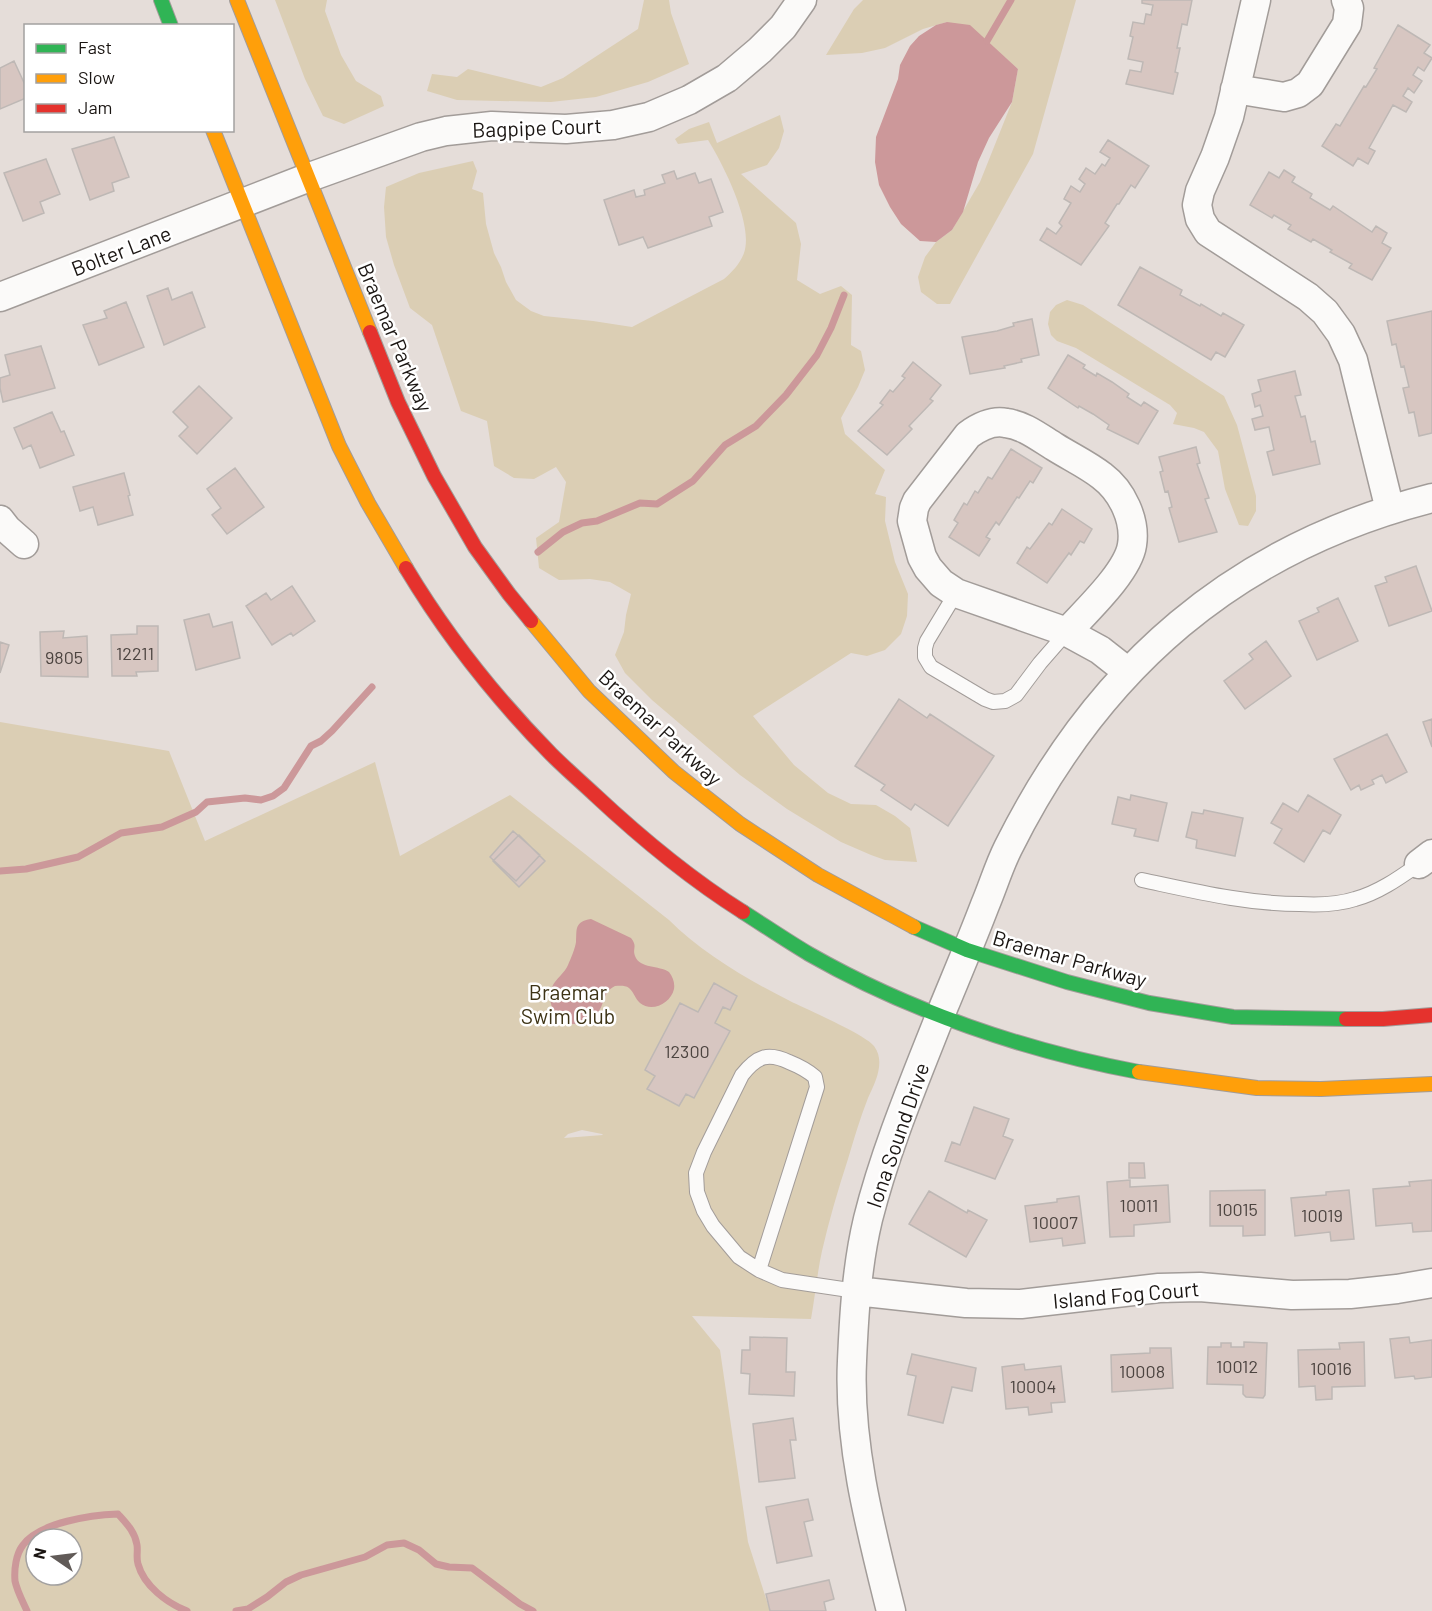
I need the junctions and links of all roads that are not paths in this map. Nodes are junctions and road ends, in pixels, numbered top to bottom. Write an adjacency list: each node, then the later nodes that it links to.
1 (161, 0): 6 (street)
2 (237, 0): 9 (street, Braemar Parkway)
3 (802, 0): 9 (street, Bagpipe Court)
4 (1256, 0): 7 (street)
5 (1346, 0): 7 (street)
6 (170, 24)
7 (1235, 89): 13 (street)
8 (214, 132): 10 (street)
9 (308, 178): 10 (street, Bagpipe Court); 21 (street, Braemar Parkway)
10 (242, 203): 11 (street, Bolter Lane); 22 (street)
11 (0, 297)
12 (1432, 498): 13 (street, Iona Sound Drive)
13 (1390, 510): 18 (street, Iona Sound Drive)
14 (0, 520): 15 (street)
15 (24, 544)
16 (956, 593): 17 (street); 17 (lane); 17 (street)
17 (1067, 632): 18 (street)
18 (1128, 672): 21 (street, Iona Sound Drive)
19 (1426, 859): 20 (lane)
20 (1142, 880)
21 (967, 950): 22 (street, Iona Sound Drive); 23 (street, Braemar Parkway)
22 (941, 1016): 24 (street); 27 (street, Iona Sound Drive)
23 (1432, 1016)
24 (1432, 1084)
25 (759, 1270): 25 (lane); 27 (lane)
26 (1432, 1283): 27 (street, Island Fog Court)
27 (856, 1291): 28 (street, Iona Sound Drive)
28 (891, 1611)

